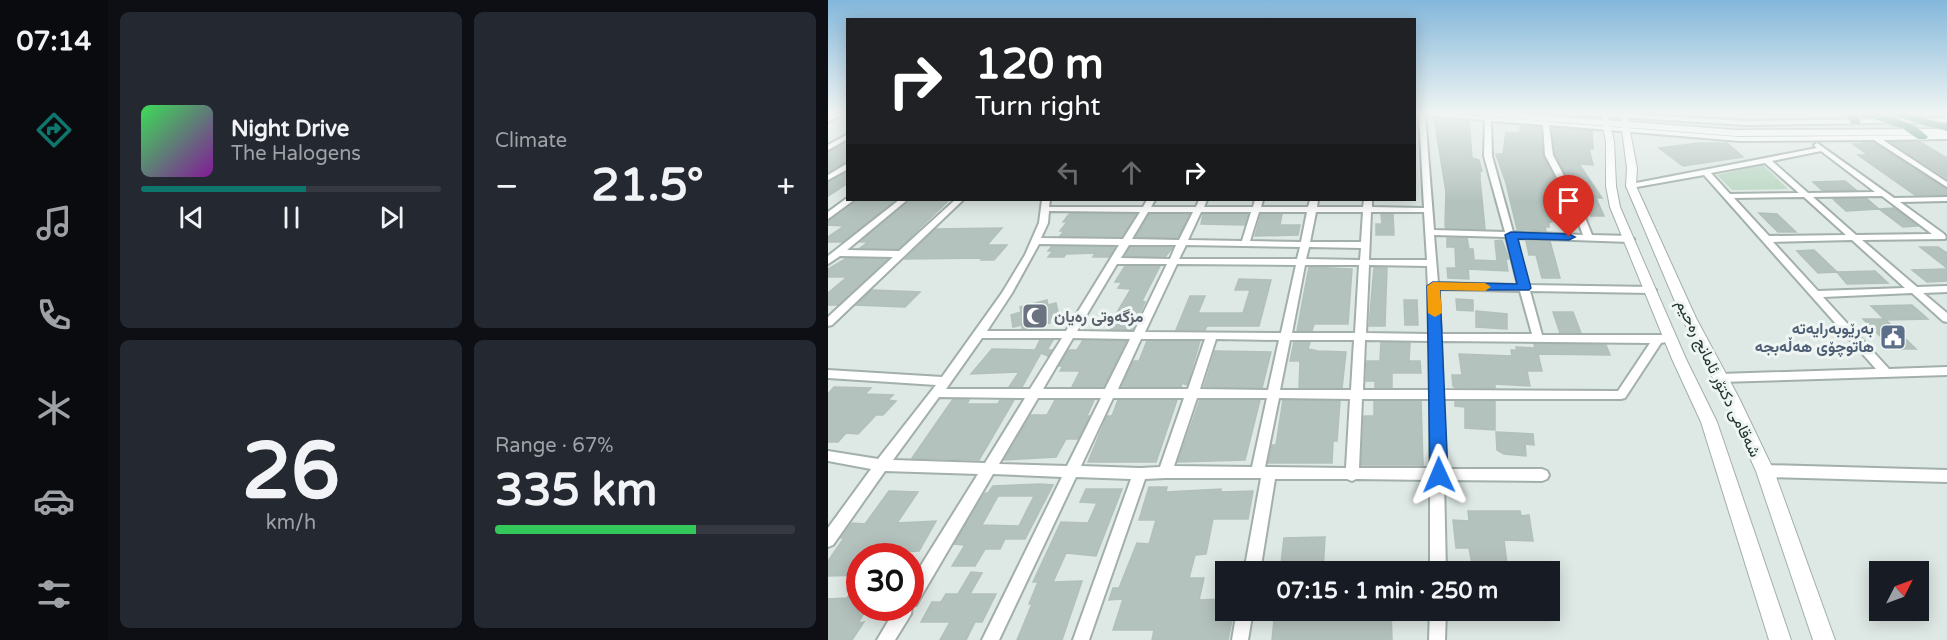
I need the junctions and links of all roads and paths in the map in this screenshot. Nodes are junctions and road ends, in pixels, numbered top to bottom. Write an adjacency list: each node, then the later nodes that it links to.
1 (1487, 143): 36 (street)
2 (1548, 143): 37 (street)
3 (1607, 143): 40 (street, شەقامی دکتۆر ئامانج رەحیم)
4 (1629, 143): 15 (street, شەقامی دکتۆر ئامانج رەحیم)
5 (1815, 143): 7 (street)
6 (1884, 143): 14 (street)
7 (1822, 149): 9 (street); 16 (street)
8 (1419, 155): 13 (street)
9 (1766, 160): 11 (street); 17 (street)
10 (846, 166): 12 (street)
11 (1706, 172): 15 (street); 18 (street)
12 (828, 178)
13 (1420, 181): 33 (street)
14 (1947, 184)
15 (1631, 186): 76 (street, شەقامی دکتۆر ئامانج رەحیم)
16 (1884, 194): 17 (street); 19 (street)
17 (1807, 195): 18 (street); 38 (street)
18 (1729, 196): 41 (street)
19 (1892, 200): 20 (street); 39 (street)
20 (1947, 200)
21 (849, 201): 34 (street)
22 (902, 201): 48 (street)
23 (958, 201): 49 (street)
24 (1094, 201): 31 (street)
25 (1259, 201): 32 (street)
26 (1047, 204): 31 (street); 42 (street)
27 (1149, 204): 28 (street); 31 (street); 43 (street)
28 (1201, 204): 32 (street); 44 (street)
29 (1313, 205): 30 (street); 32 (street); 46 (street)
30 (1367, 205): 33 (street); 47 (street)
31 (1088, 209)
32 (1256, 209): 45 (street)
33 (1429, 210): 35 (street)
34 (828, 216)
35 (1429, 232): 36 (street); 55 (street)
36 (1511, 235): 37 (street); 57 (street)
37 (1589, 238): 40 (street)
38 (1855, 238): 39 (street); 41 (street); 60 (street)
39 (1944, 238)
40 (1630, 239): 58 (street, شەقامی دکتۆر ئامانج رەحیم)
41 (1768, 239): 61 (street)
42 (1036, 241): 43 (street); 64 (street)
43 (1124, 242): 44 (street); 51 (street)
44 (1182, 243): 45 (street); 52 (street)
45 (1245, 244): 46 (street)
46 (1305, 244): 47 (street); 53 (street)
47 (1366, 245): 54 (street)
48 (833, 253): 49 (street); 50 (street)
49 (901, 254): 63 (street)
50 (828, 261)
51 (1113, 261): 52 (street); 65 (street)
52 (1173, 261): 53 (street); 66 (street)
53 (1301, 261): 54 (street); 68 (street)
54 (1365, 263): 55 (street); 69 (street)
55 (1432, 263): 56 (street)
56 (1433, 286): 57 (street); 70 (street)
57 (1525, 288): 58 (street); 71 (street)
58 (1650, 290): 72 (street, شەقامی دکتۆر ئامانج رەحیم)
59 (1947, 290): 60 (street)
60 (1915, 291): 61 (street); 62 (street)
61 (1815, 294): 74 (street)
62 (1947, 319)
63 (828, 322)
64 (979, 334): 65 (street); 77 (street)
65 (1069, 335): 66 (street); 80 (street)
66 (1137, 335): 67 (street); 81 (street)
67 (1212, 336): 68 (street); 82 (street)
68 (1286, 336): 69 (street); 83 (street)
69 (1358, 337): 70 (street); 84 (street)
70 (1436, 337): 71 (street); 79 (street)
71 (1538, 338): 72 (street)
72 (1665, 339): 79 (street); 109 (street, شەقامی دکتۆر ئامانج رەحیم)
73 (1947, 371): 74 (street)
74 (1886, 373): 76 (street)
75 (828, 374): 77 (street)
76 (1720, 378): 89 (street, شەقامی دکتۆر ئامانج رەحیم)
77 (946, 381): 78 (street)
78 (937, 393): 80 (street); 86 (street)
79 (1438, 393): 84 (street); 94 (street)
80 (1034, 394): 81 (street); 87 (street)
81 (1109, 394): 82 (street); 88 (street)
82 (1192, 395): 83 (street); 90 (street)
83 (1274, 395): 84 (street); 91 (street)
84 (1357, 396): 93 (street)
85 (828, 456): 86 (street)
86 (881, 465): 87 (street); 97 (street)
87 (990, 469): 88 (street); 100 (street)
88 (1071, 471): 92 (street); 105 (street)
89 (1765, 471): 96 (street); 110 (street, شەقامی دکتۆر ئامانج رەحیم)
90 (1165, 472): 91 (street); 92 (street)
91 (1263, 473): 93 (street); 98 (street)
92 (1140, 474): 106 (street)
93 (1352, 475): 94 (street)
94 (1439, 475): 95 (street); 99 (street)
95 (1542, 475)
96 (1947, 476)
97 (828, 540)
98 (1253, 561)
99 (1438, 561)
100 (924, 576)
101 (897, 621): 104 (street)
102 (1243, 621): 107 (street)
103 (1438, 621): 108 (street)
104 (885, 640)
105 (990, 640)
106 (1081, 640)
107 (1240, 640)
108 (1437, 640)
109 (1780, 640)
110 (1824, 640)

